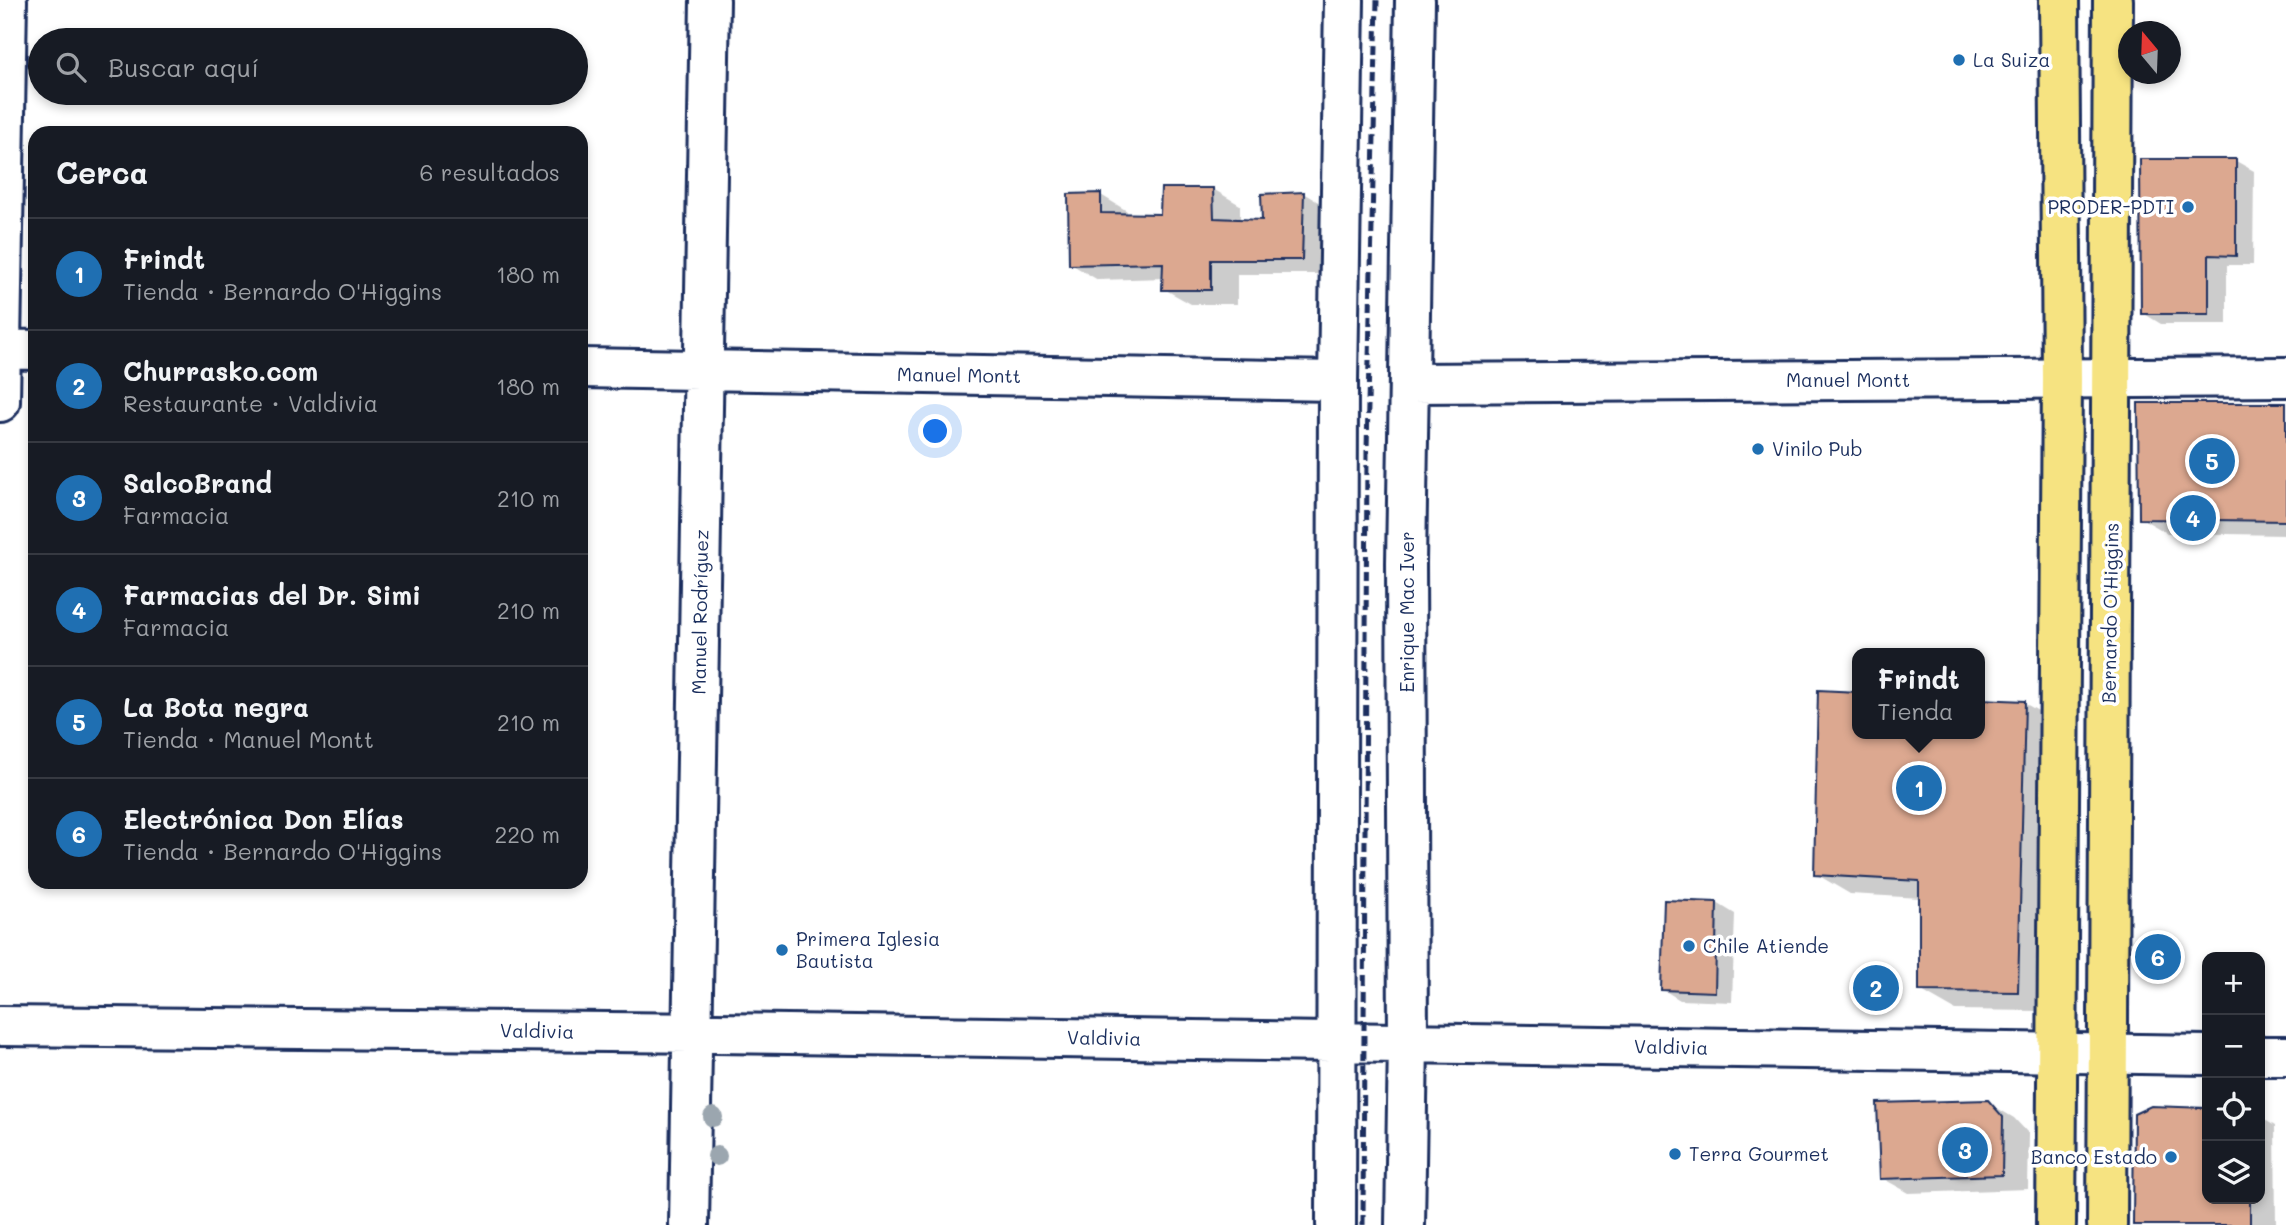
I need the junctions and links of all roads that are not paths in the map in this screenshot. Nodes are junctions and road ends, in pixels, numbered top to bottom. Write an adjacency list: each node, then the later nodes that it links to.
1 (7, 0): 7 (street)
2 (710, 0): 10 (street, Manuel Rodríguez)
3 (1344, 0): 14 (street)
4 (1415, 0): 15 (street, Enrique Mac Iver)
5 (2059, 0): 12 (main road)
6 (2113, 0): 13 (main road, Bernardo O'Higgins)
7 (0, 349): 8 (street); 16 (street)
8 (28, 350)
9 (588, 368): 10 (street, Manuel Montt)
10 (704, 372): 14 (street, Manuel Montt); 18 (street, Manuel Rodríguez)
11 (2286, 377): 13 (street, Manuel Montt)
12 (2062, 379): 13 (street, Manuel Montt); 15 (street, Manuel Montt); 21 (main road)
13 (2113, 379): 22 (main road, Bernardo O'Higgins)
14 (1338, 381): 19 (street)
15 (1410, 383): 20 (street, Enrique Mac Iver)
16 (0, 402)
17 (0, 1026): 18 (street, Valdivia)
18 (692, 1033): 19 (street, Valdivia); 26 (street, Manuel Rodríguez)
19 (1338, 1042): 20 (street, Valdivia); 27 (street)
20 (1408, 1043): 21 (street, Valdivia); 28 (street, Enrique Mac Iver)
21 (2057, 1053): 22 (street, Valdivia); 29 (main road)
22 (2106, 1054): 23 (street, Valdivia); 30 (main road, Bernardo O'Higgins)
23 (2202, 1055)
24 (2265, 1056): 25 (street)
25 (2286, 1056)
26 (689, 1225)
27 (1336, 1225)
28 (1405, 1225)
29 (2056, 1225)
30 (2107, 1225)

